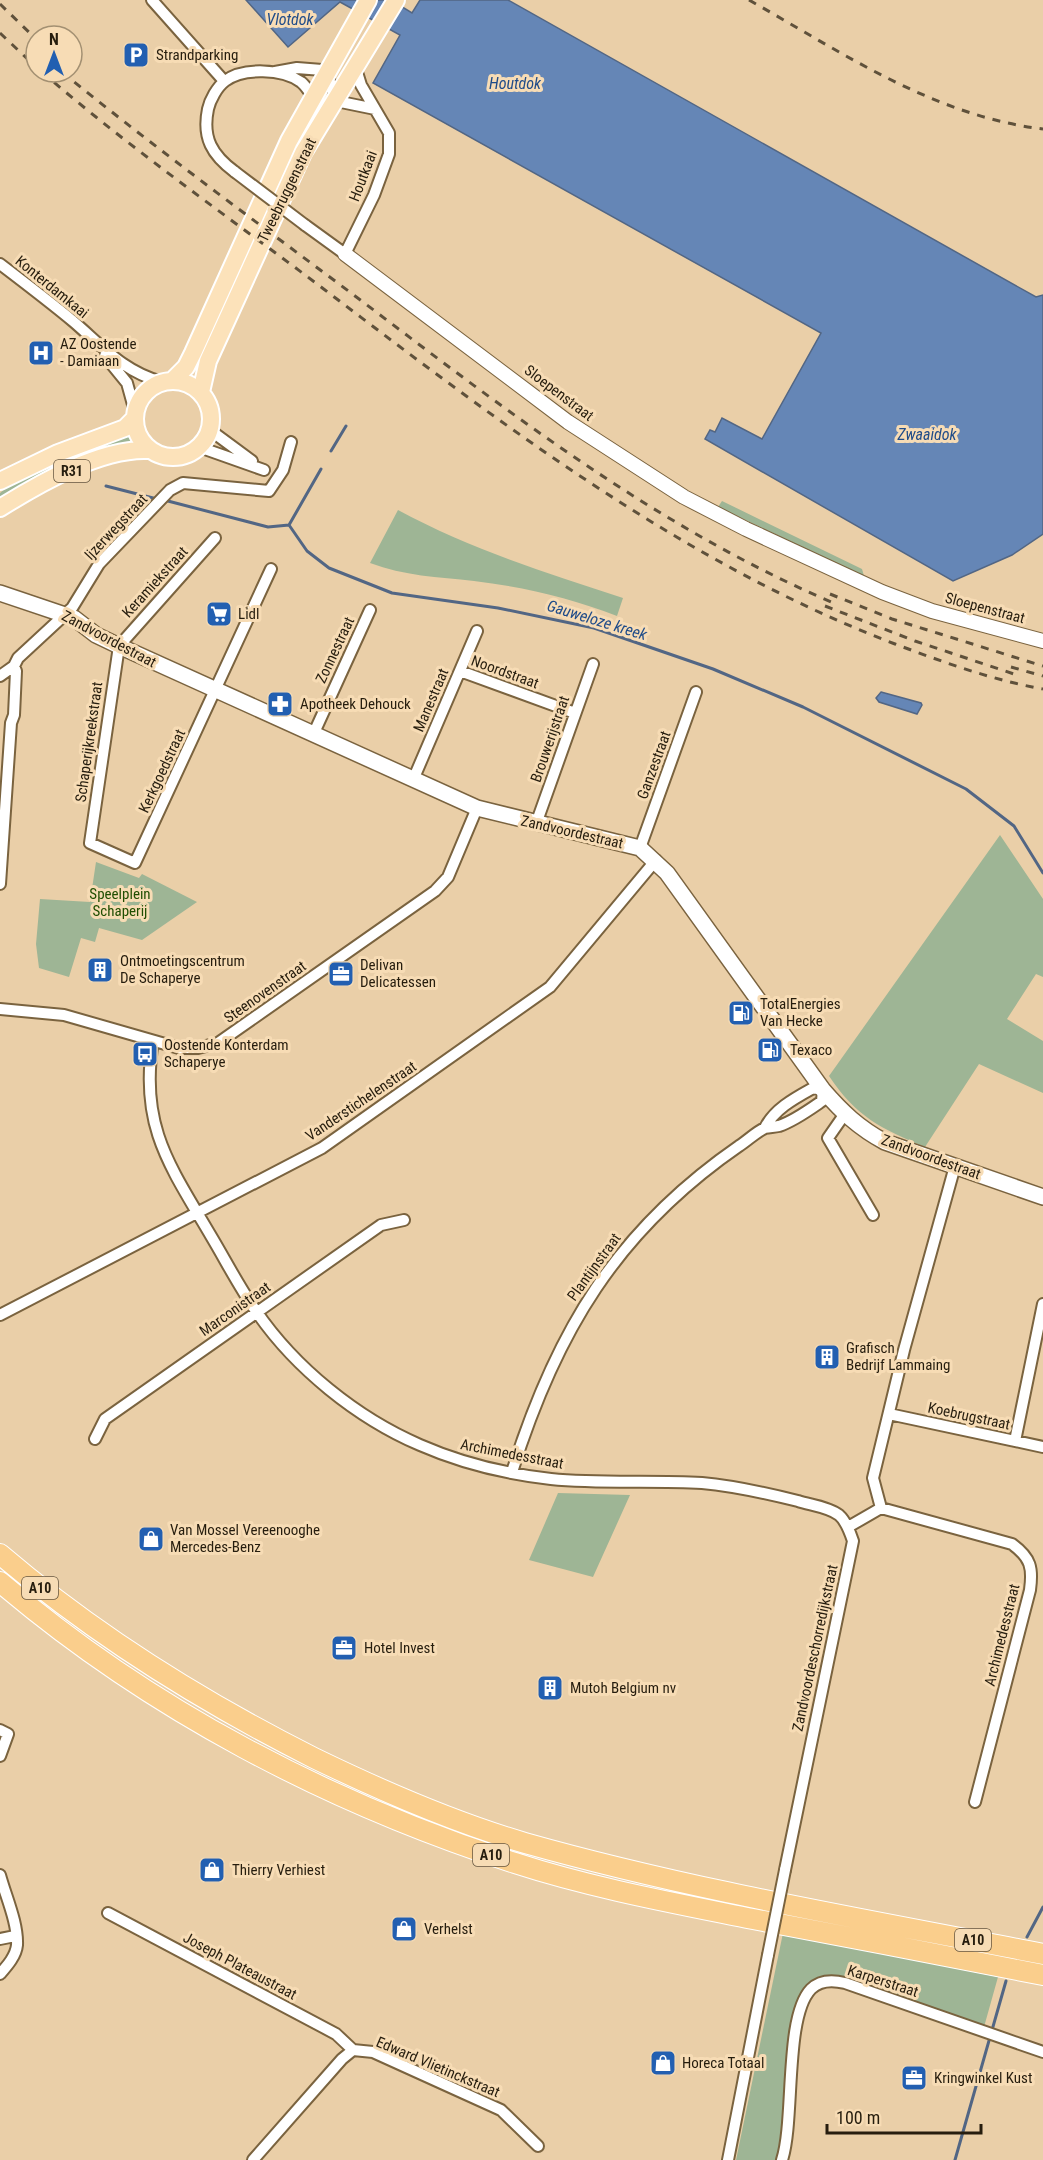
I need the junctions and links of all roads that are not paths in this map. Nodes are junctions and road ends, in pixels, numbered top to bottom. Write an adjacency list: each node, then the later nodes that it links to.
1 (152, 0): 7 (street)
2 (396, 0): 4 (main road, Tweebruggenstraat)
3 (364, 7): 6 (main road, Tweebruggenstraat / R31)
4 (356, 69): 9 (main road, Tweebruggenstraat); 10 (street, Houtkaai)
5 (275, 72): 6 (street); 7 (street); 8 (street)
6 (326, 74): 8 (main road, Tweebruggenstraat / R31); 9 (street)
7 (224, 81): 11 (street, Sloepenstraat, bridge)
8 (313, 96): 14 (main road, Tweebruggenstraat / R31)
9 (336, 101): 10 (street); 15 (main road, Tweebruggenstraat)
10 (375, 109): 11 (street, Houtkaai)
11 (345, 254): 29 (street, Sloepenstraat)
12 (0, 264): 13 (street, Konterdamkaai)
13 (85, 333): 14 (street, Konterdamkaai); 16 (street, Konterdamkaai)
14 (167, 381): 15 (main road); 16 (main road, R31)
15 (201, 392): 17 (main road)
16 (134, 415): 20 (main road); 21 (main road, R31)
17 (210, 430): 19 (main road); 19 (street)
18 (291, 442): 27 (street, Ijzerwegstraat)
19 (199, 447): 20 (main road, R31)
20 (148, 450): 22 (main road, R31)
21 (0, 481)
22 (0, 508)
23 (215, 538): 30 (street, Keramiekstraat)
24 (271, 569): 35 (street, Kerkgoedstraat)
25 (0, 593): 27 (main road, Zandvoordestraat)
26 (370, 610): 38 (street, Zonnestraat)
27 (66, 614): 30 (main road, Zandvoordestraat); 32 (street, Ijzerwegstraat)
28 (477, 631): 33 (street, Manestraat)
29 (1043, 641)
30 (119, 646): 35 (main road, Zandvoordestraat); 44 (street, Schaperijkreekstraat)
31 (593, 664): 37 (street, Brouwerijstraat)
32 (14, 666): 34 (street, Ijzerwegstraat); 45 (street)
33 (460, 671): 37 (street, Noordstraat); 39 (street, Manestraat)
34 (0, 676)
35 (215, 691): 38 (main road, Zandvoordestraat); 44 (street, Kerkgoedstraat)
36 (696, 692): 42 (street, Ganzestraat)
37 (575, 713): 41 (street, Brouwerijstraat)
38 (313, 735): 39 (main road, Zandvoordestraat)
39 (413, 780): 40 (main road, Zandvoordestraat)
40 (477, 808): 41 (main road, Zandvoordestraat); 47 (street, Steenovenstraat)
41 (536, 824): 42 (main road, Zandvoordestraat)
42 (640, 848): 43 (main road, Zandvoordestraat)
43 (656, 860): 48 (main road, Zandvoordestraat); 53 (street, Vanderstichelenstraat)
44 (135, 863)
45 (0, 884)
46 (0, 1009): 47 (street, Steenovenstraat)
47 (153, 1041): 53 (street, Archimedesstraat)
48 (823, 1089): 49 (main road, Zandvoordestraat); 50 (street, Plantijnstraat); 50 (street, Plantijnstraat)
49 (844, 1115): 51 (main road, Zandvoordestraat); 54 (street)
50 (765, 1128): 63 (street, Plantijnstraat)
51 (956, 1166): 52 (main road, Zandvoordestraat); 59 (street)
52 (1043, 1197)
53 (198, 1213): 57 (street, Archimedesstraat); 58 (street, Vanderstichelenstraat)
54 (873, 1215)
55 (404, 1220): 57 (street, Marconistraat)
56 (1043, 1304): 61 (street)
57 (256, 1312): 60 (street, Marconistraat); 63 (street, Archimedesstraat)
58 (0, 1315)
59 (889, 1414): 61 (street, Koebrugstraat); 64 (street)
60 (95, 1439)
61 (1015, 1441): 62 (street, Koebrugstraat)
62 (1043, 1447)
63 (512, 1472): 65 (street, Archimedesstraat)
64 (881, 1508): 65 (street); 70 (street, Archimedesstraat)
65 (848, 1527): 82 (street, Zandvoordeschorredijkstraat, bridge)
66 (0, 1554): 75 (highway, A10)
67 (0, 1582): 77 (highway, A10)
68 (0, 1730): 69 (street)
69 (0, 1756)
70 (975, 1802)
71 (0, 1875): 73 (street)
72 (108, 1913): 78 (street, Joseph Plateaustraat)
73 (15, 1936): 74 (street); 76 (street)
74 (0, 1939)
75 (1043, 1954)
76 (0, 1974)
77 (1043, 1975)
78 (353, 2050): 80 (street, Edward Vlietinckstraat); 81 (street, Edward Vlietinckstraat)
79 (1043, 2052): 83 (street, Karperstraat)
80 (538, 2146)
81 (253, 2160)
82 (728, 2160)
83 (782, 2160)

